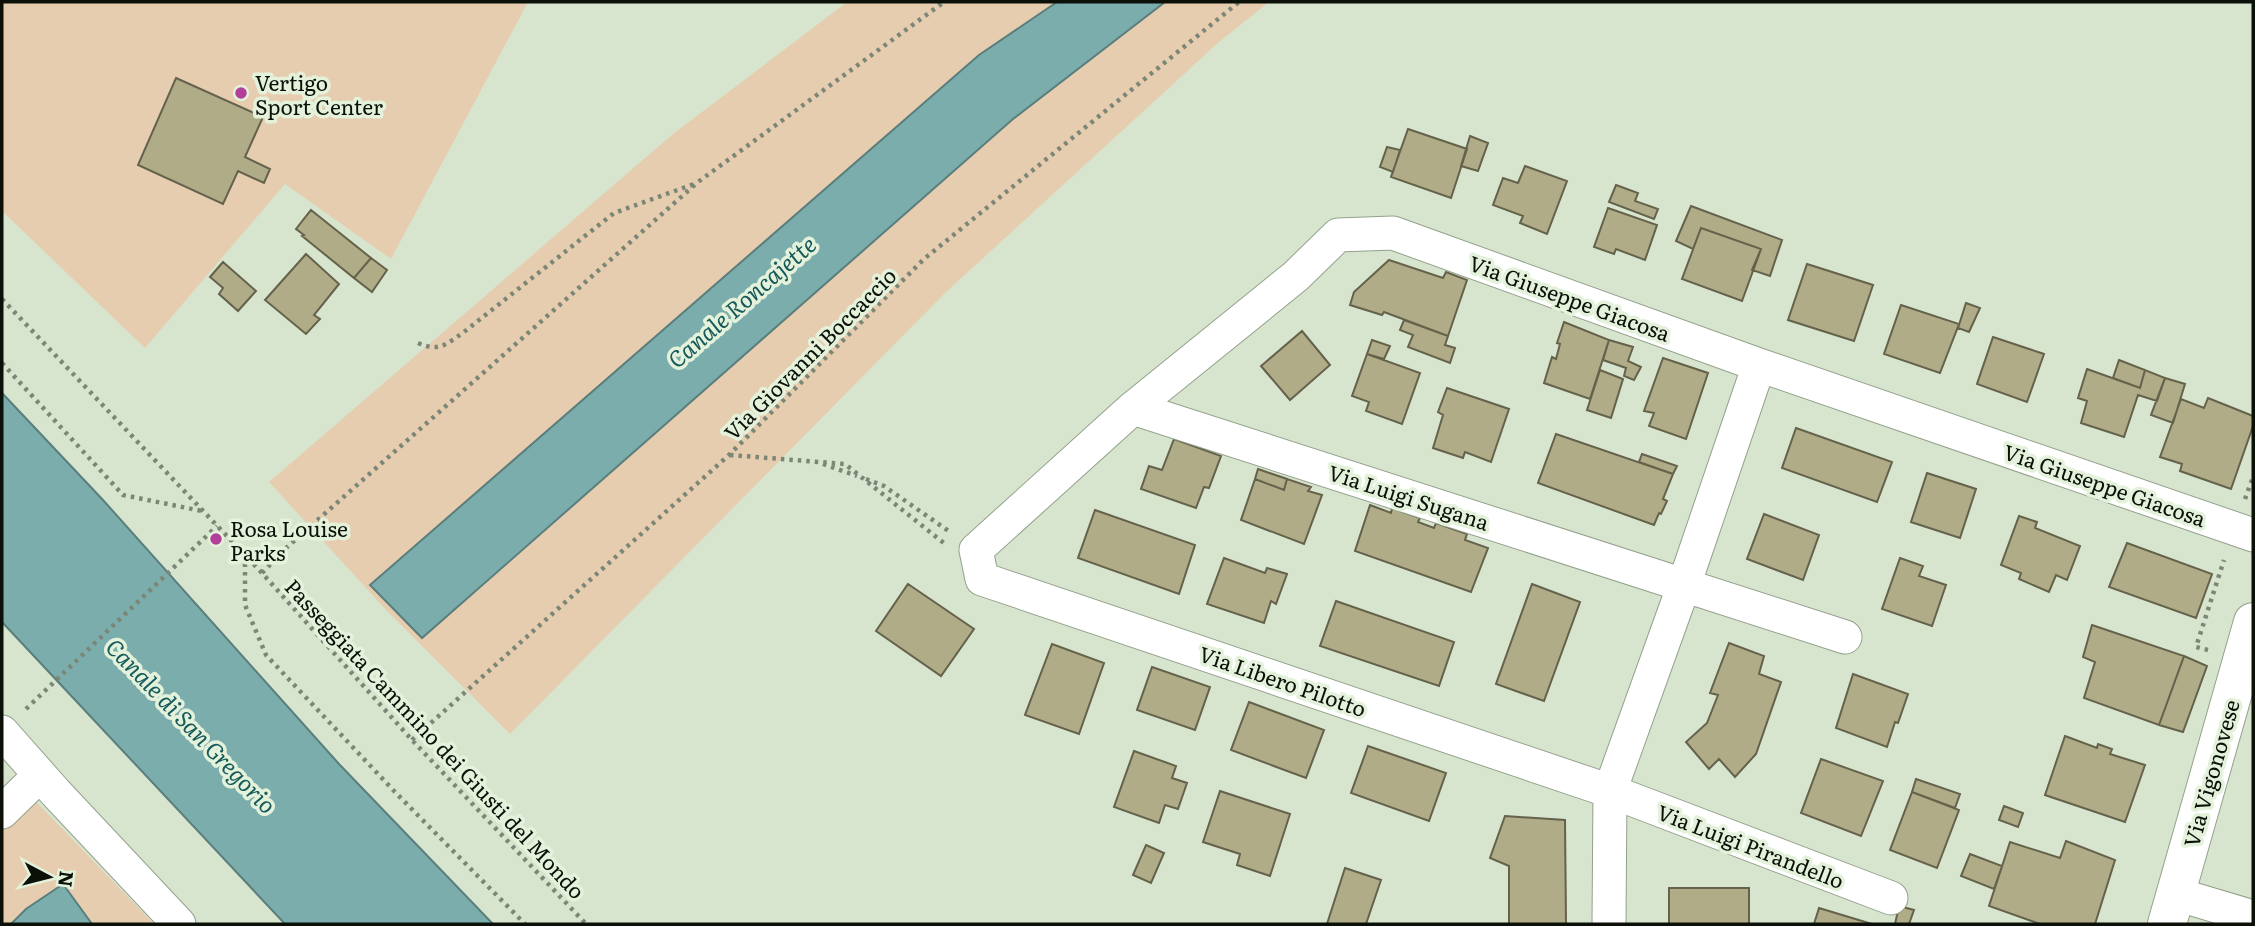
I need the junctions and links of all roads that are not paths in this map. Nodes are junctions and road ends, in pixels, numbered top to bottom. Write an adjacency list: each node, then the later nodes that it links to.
1 (1759, 365): 2 (street, Via Giuseppe Giacosa); 3 (street, Via Giuseppe Giacosa); 5 (street)
2 (1133, 408): 4 (street, Via Giuseppe Giacosa); 5 (street, Via Luigi Sugana)
3 (2244, 532)
4 (976, 550): 10 (street, Via Libero Pilotto)
5 (1684, 585): 7 (street); 10 (street)
6 (2253, 622): 13 (main road, Via Vigonovese)
7 (1844, 636)
8 (12, 722): 9 (street)
9 (40, 775): 11 (street); 15 (street)
10 (1611, 792): 12 (street, Via Luigi Pirandello); 16 (street)
11 (2, 812)
12 (1891, 898)
13 (2171, 909): 14 (street)
14 (2253, 917)
15 (178, 924)
16 (1609, 924)

